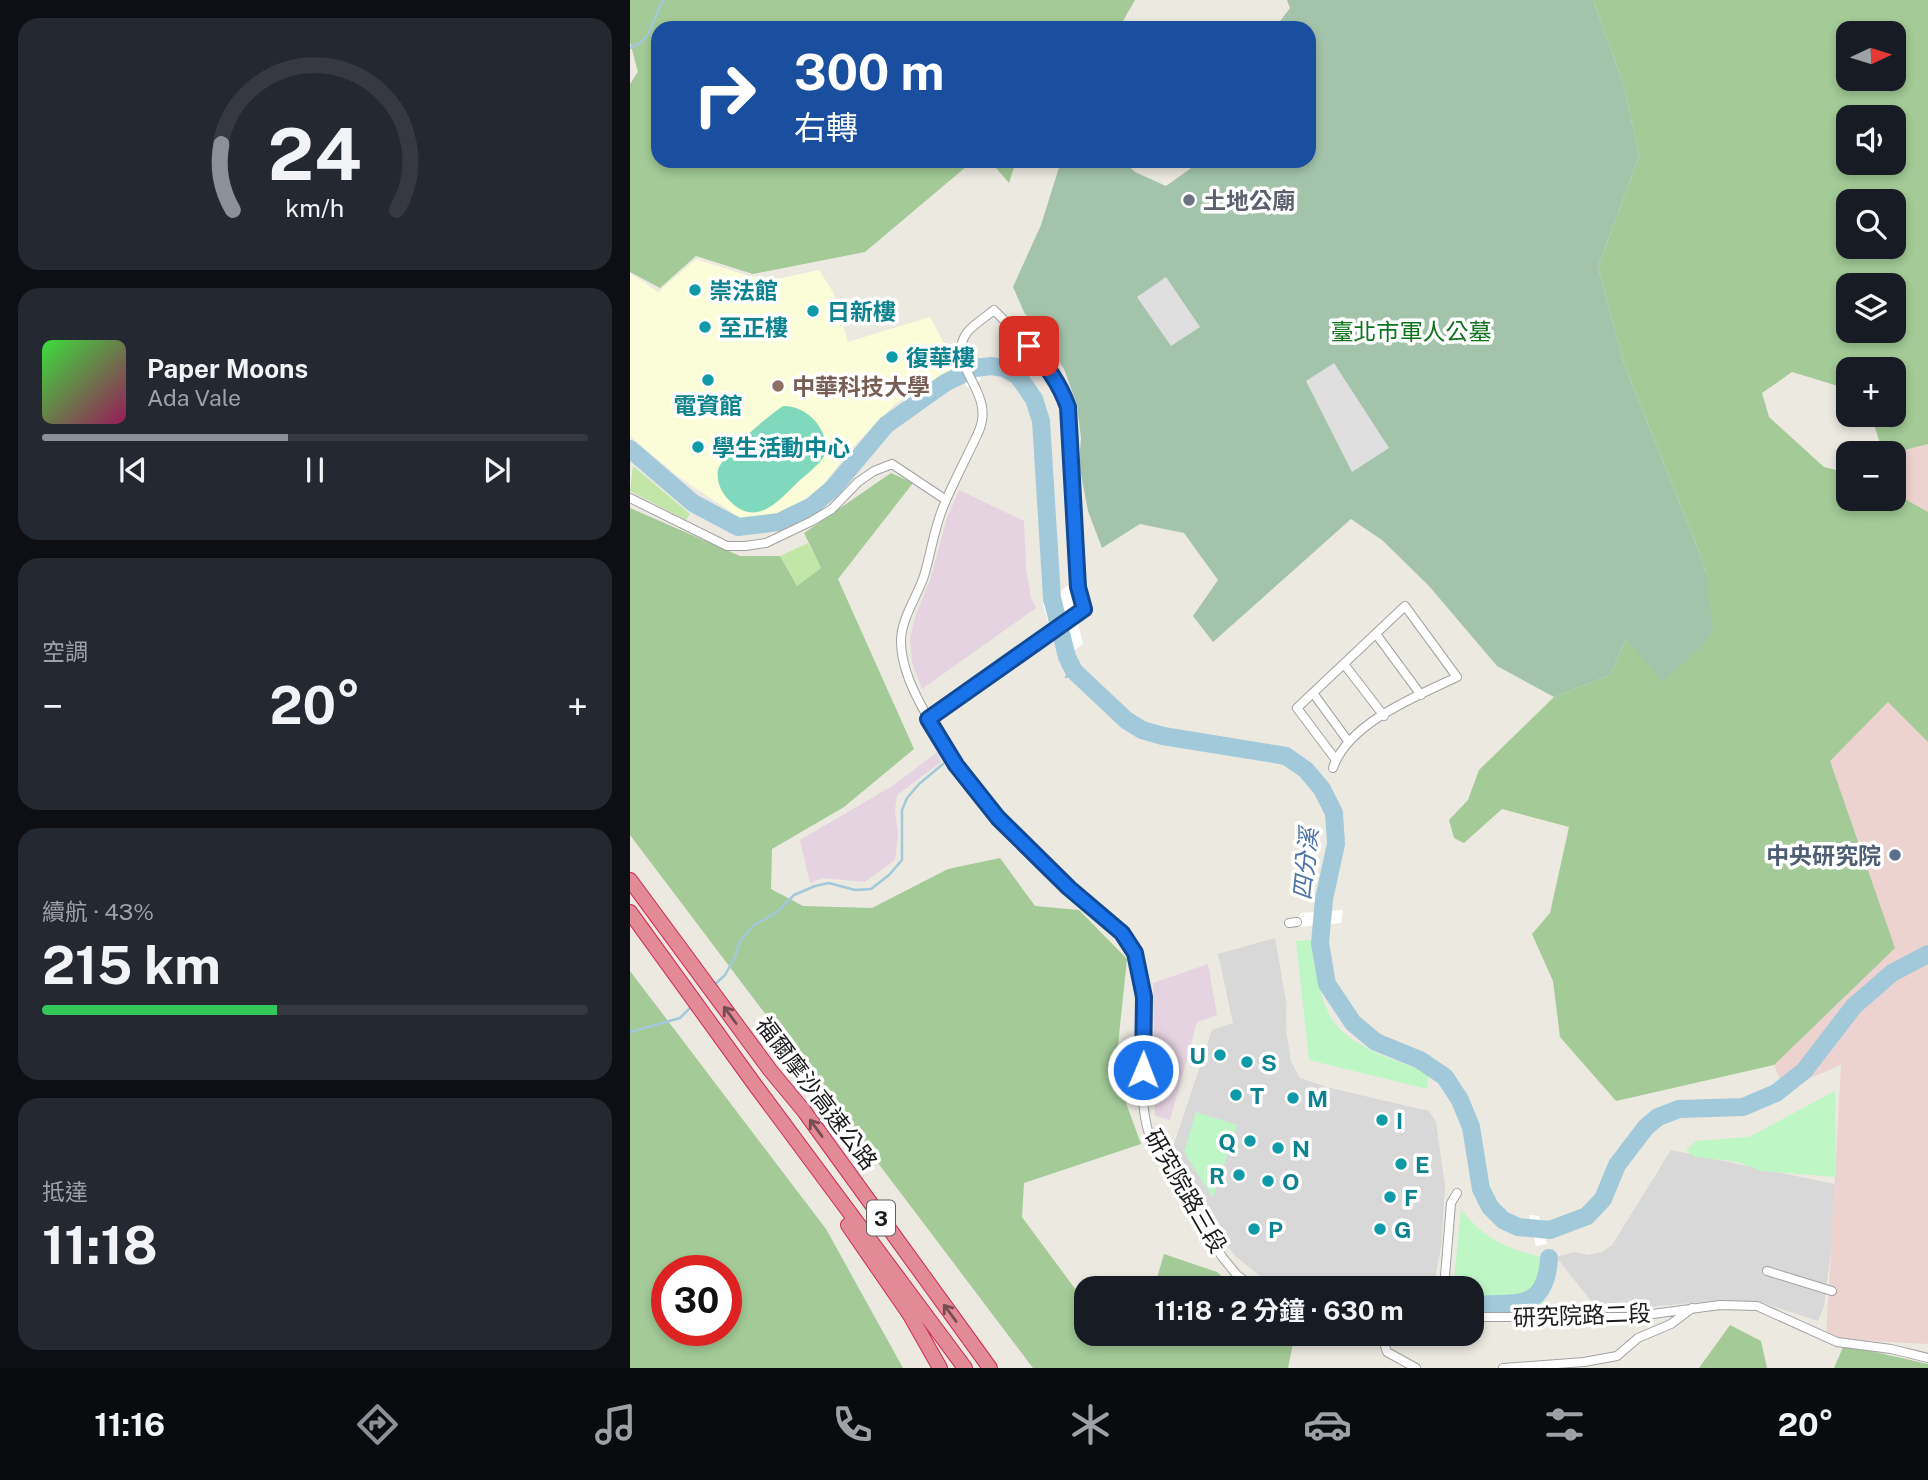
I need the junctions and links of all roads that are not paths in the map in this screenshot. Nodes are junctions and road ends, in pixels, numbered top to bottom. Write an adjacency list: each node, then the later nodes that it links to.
1 (630, 498): 2 (street)
2 (946, 500): 8 (street, 研究院路三段); 8 (street, 研究院路三段)
3 (1376, 634): 4 (street); 6 (street); 6 (street)
4 (1344, 664): 5 (street); 7 (street)
5 (1313, 693): 9 (street); 9 (street)
6 (1421, 695): 7 (street)
7 (1384, 716): 9 (street)
8 (928, 719): 15 (street, 研究院路三段)
9 (1348, 741)
10 (630, 880): 24 (highway, 福爾摩沙高速公路 / 3, one-way to 10)
11 (630, 912): 12 (highway, 福爾摩沙高速公路 / 3)
12 (794, 1137): 22 (highway); 23 (highway, 福爾摩沙高速公路 / 3)
13 (1457, 1193): 16 (street)
14 (1768, 1271): 17 (street)
15 (1238, 1276)
16 (1445, 1276)
17 (1832, 1291)
18 (1692, 1308): 19 (street, 研究院路二段); 21 (street, 研究院路二段); 26 (street, 研究院路二段)
19 (1484, 1317)
20 (1385, 1346): 25 (street)
21 (1928, 1358)
22 (940, 1368)
23 (965, 1368)
24 (990, 1368)
25 (1416, 1368)
26 (1503, 1368)

